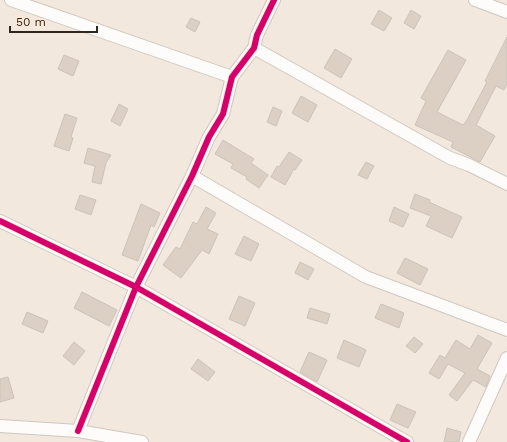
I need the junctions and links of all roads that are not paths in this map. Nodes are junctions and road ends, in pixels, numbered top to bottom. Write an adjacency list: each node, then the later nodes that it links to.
1 (12, 0): 6 (street)
2 (274, 0): 5 (street)
3 (475, 0): 4 (street)
4 (507, 12)
5 (254, 48): 6 (street); 8 (street)
6 (232, 77): 7 (street)
7 (192, 176): 10 (street); 11 (street)
8 (507, 184)
9 (0, 221): 10 (street)
10 (136, 287): 14 (street); 16 (street)
11 (507, 330)
12 (507, 358): 17 (street)
13 (0, 426): 14 (street)
14 (78, 430): 15 (street)
15 (142, 442)
16 (407, 442)
17 (469, 442)

